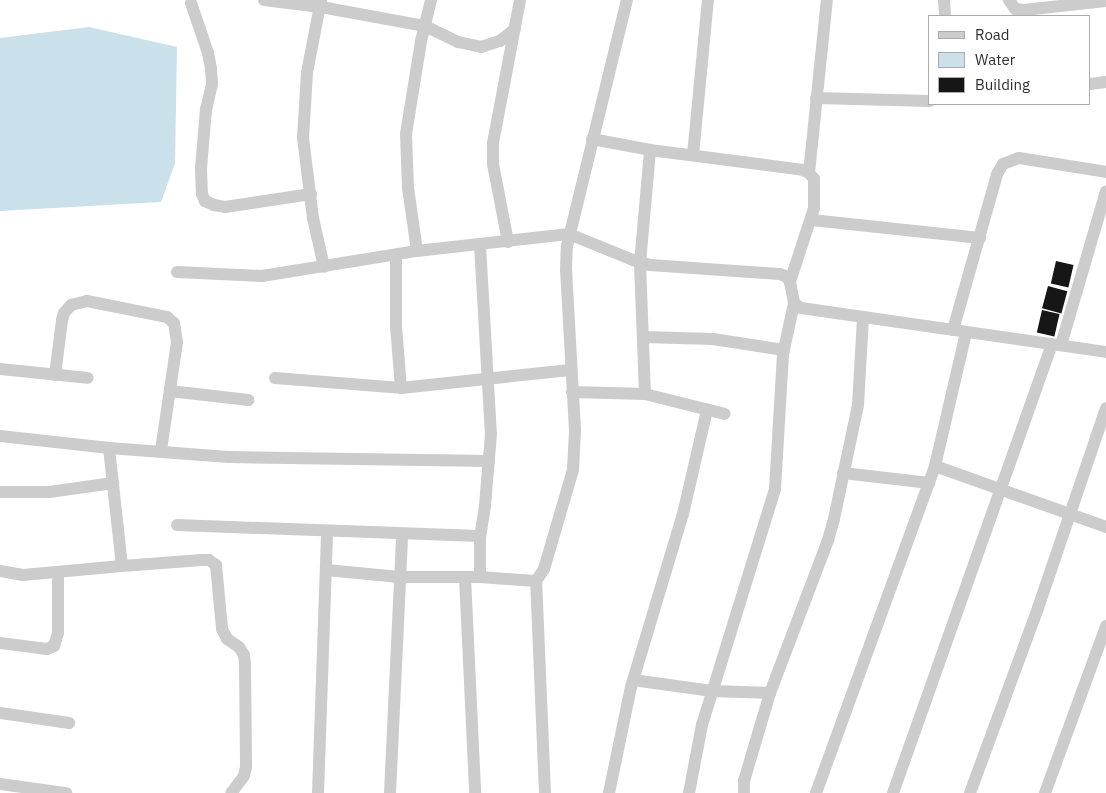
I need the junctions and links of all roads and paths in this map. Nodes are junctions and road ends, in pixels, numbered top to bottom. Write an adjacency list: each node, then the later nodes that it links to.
1 (264, 0): 11 (street)
2 (431, 0): 14 (street)
3 (520, 0): 15 (street)
4 (627, 0): 20 (street)
5 (708, 0): 22 (street)
6 (827, 0): 18 (street)
7 (944, 0): 13 (street)
8 (1009, 0): 12 (street)
9 (191, 1): 26 (street)
10 (1106, 1): 12 (street)
11 (321, 3): 14 (street); 26 (street)
12 (1059, 11)
13 (945, 15)
14 (425, 26): 15 (street); 32 (street)
15 (515, 29): 30 (street)
16 (1106, 82): 17 (street)
17 (1091, 84)
18 (816, 98): 19 (street); 24 (street)
19 (928, 101)
20 (592, 138): 21 (street); 28 (street)
21 (650, 150): 22 (street); 34 (street)
22 (693, 155): 24 (street)
23 (1106, 172): 29 (street)
24 (809, 173): 27 (street)
25 (1106, 191): 42 (street)
26 (311, 194): 35 (street)
27 (812, 220): 29 (street); 37 (street)
28 (569, 234): 30 (street); 34 (street); 46 (street)
29 (980, 238): 40 (street)
30 (508, 242): 31 (street)
31 (480, 245): 32 (street); 50 (street)
32 (417, 251): 33 (street)
33 (396, 255): 35 (street); 51 (street)
34 (640, 262): 37 (street); 41 (street)
35 (324, 267): 36 (street)
36 (177, 272)
37 (790, 282): 38 (street)
38 (794, 303): 39 (street); 43 (street)
39 (863, 317): 40 (street); 64 (street)
40 (960, 332): 42 (street); 63 (street)
41 (643, 337): 43 (street); 54 (street)
42 (1056, 345): 44 (street); 67 (street)
43 (784, 350): 86 (street)
44 (1106, 352)
45 (0, 369): 47 (street)
46 (570, 370): 50 (street); 53 (street)
47 (55, 375): 48 (street); 52 (street)
48 (88, 378)
49 (275, 378): 51 (street)
50 (489, 379): 51 (street); 62 (street)
51 (401, 388)
52 (170, 391): 55 (street); 61 (street)
53 (572, 392): 54 (street); 82 (street)
54 (645, 394): 57 (street)
55 (248, 400)
56 (1106, 408): 69 (street)
57 (707, 410): 58 (street); 85 (street)
58 (724, 414)
59 (0, 436): 60 (street)
60 (109, 448): 61 (street); 65 (street)
61 (160, 451): 62 (street)
62 (488, 461): 74 (street)
63 (935, 466): 66 (street); 67 (street)
64 (843, 473): 66 (street); 87 (street)
65 (112, 483): 68 (street); 75 (street)
66 (929, 483): 100 (street)
67 (999, 490): 69 (street); 101 (street)
68 (0, 492)
69 (1068, 515): 71 (street); 102 (street)
70 (177, 525): 72 (street)
71 (1106, 527)
72 (327, 531): 73 (street); 76 (street)
73 (402, 534): 74 (street); 79 (street)
74 (480, 536): 81 (street)
75 (122, 566): 78 (street); 92 (street)
76 (326, 570): 79 (street); 93 (street)
77 (0, 572): 78 (street)
78 (58, 572): 84 (street)
79 (400, 577): 80 (street); 94 (street)
80 (465, 577): 81 (street); 95 (street)
81 (480, 577): 82 (street)
82 (536, 581): 96 (street)
83 (1106, 626): 103 (street)
84 (0, 643)
85 (633, 680): 86 (street); 97 (street)
86 (712, 691): 87 (street); 98 (street)
87 (770, 693): 99 (street)
88 (0, 713): 89 (street)
89 (69, 723)
90 (0, 784): 91 (street)
91 (66, 793)
92 (231, 793)
93 (318, 793)
94 (390, 793)
95 (475, 793)
96 (545, 793)
97 (608, 793)
98 (690, 793)
99 (744, 793)
100 (816, 793)
101 (893, 793)
102 (970, 793)
103 (1045, 793)

